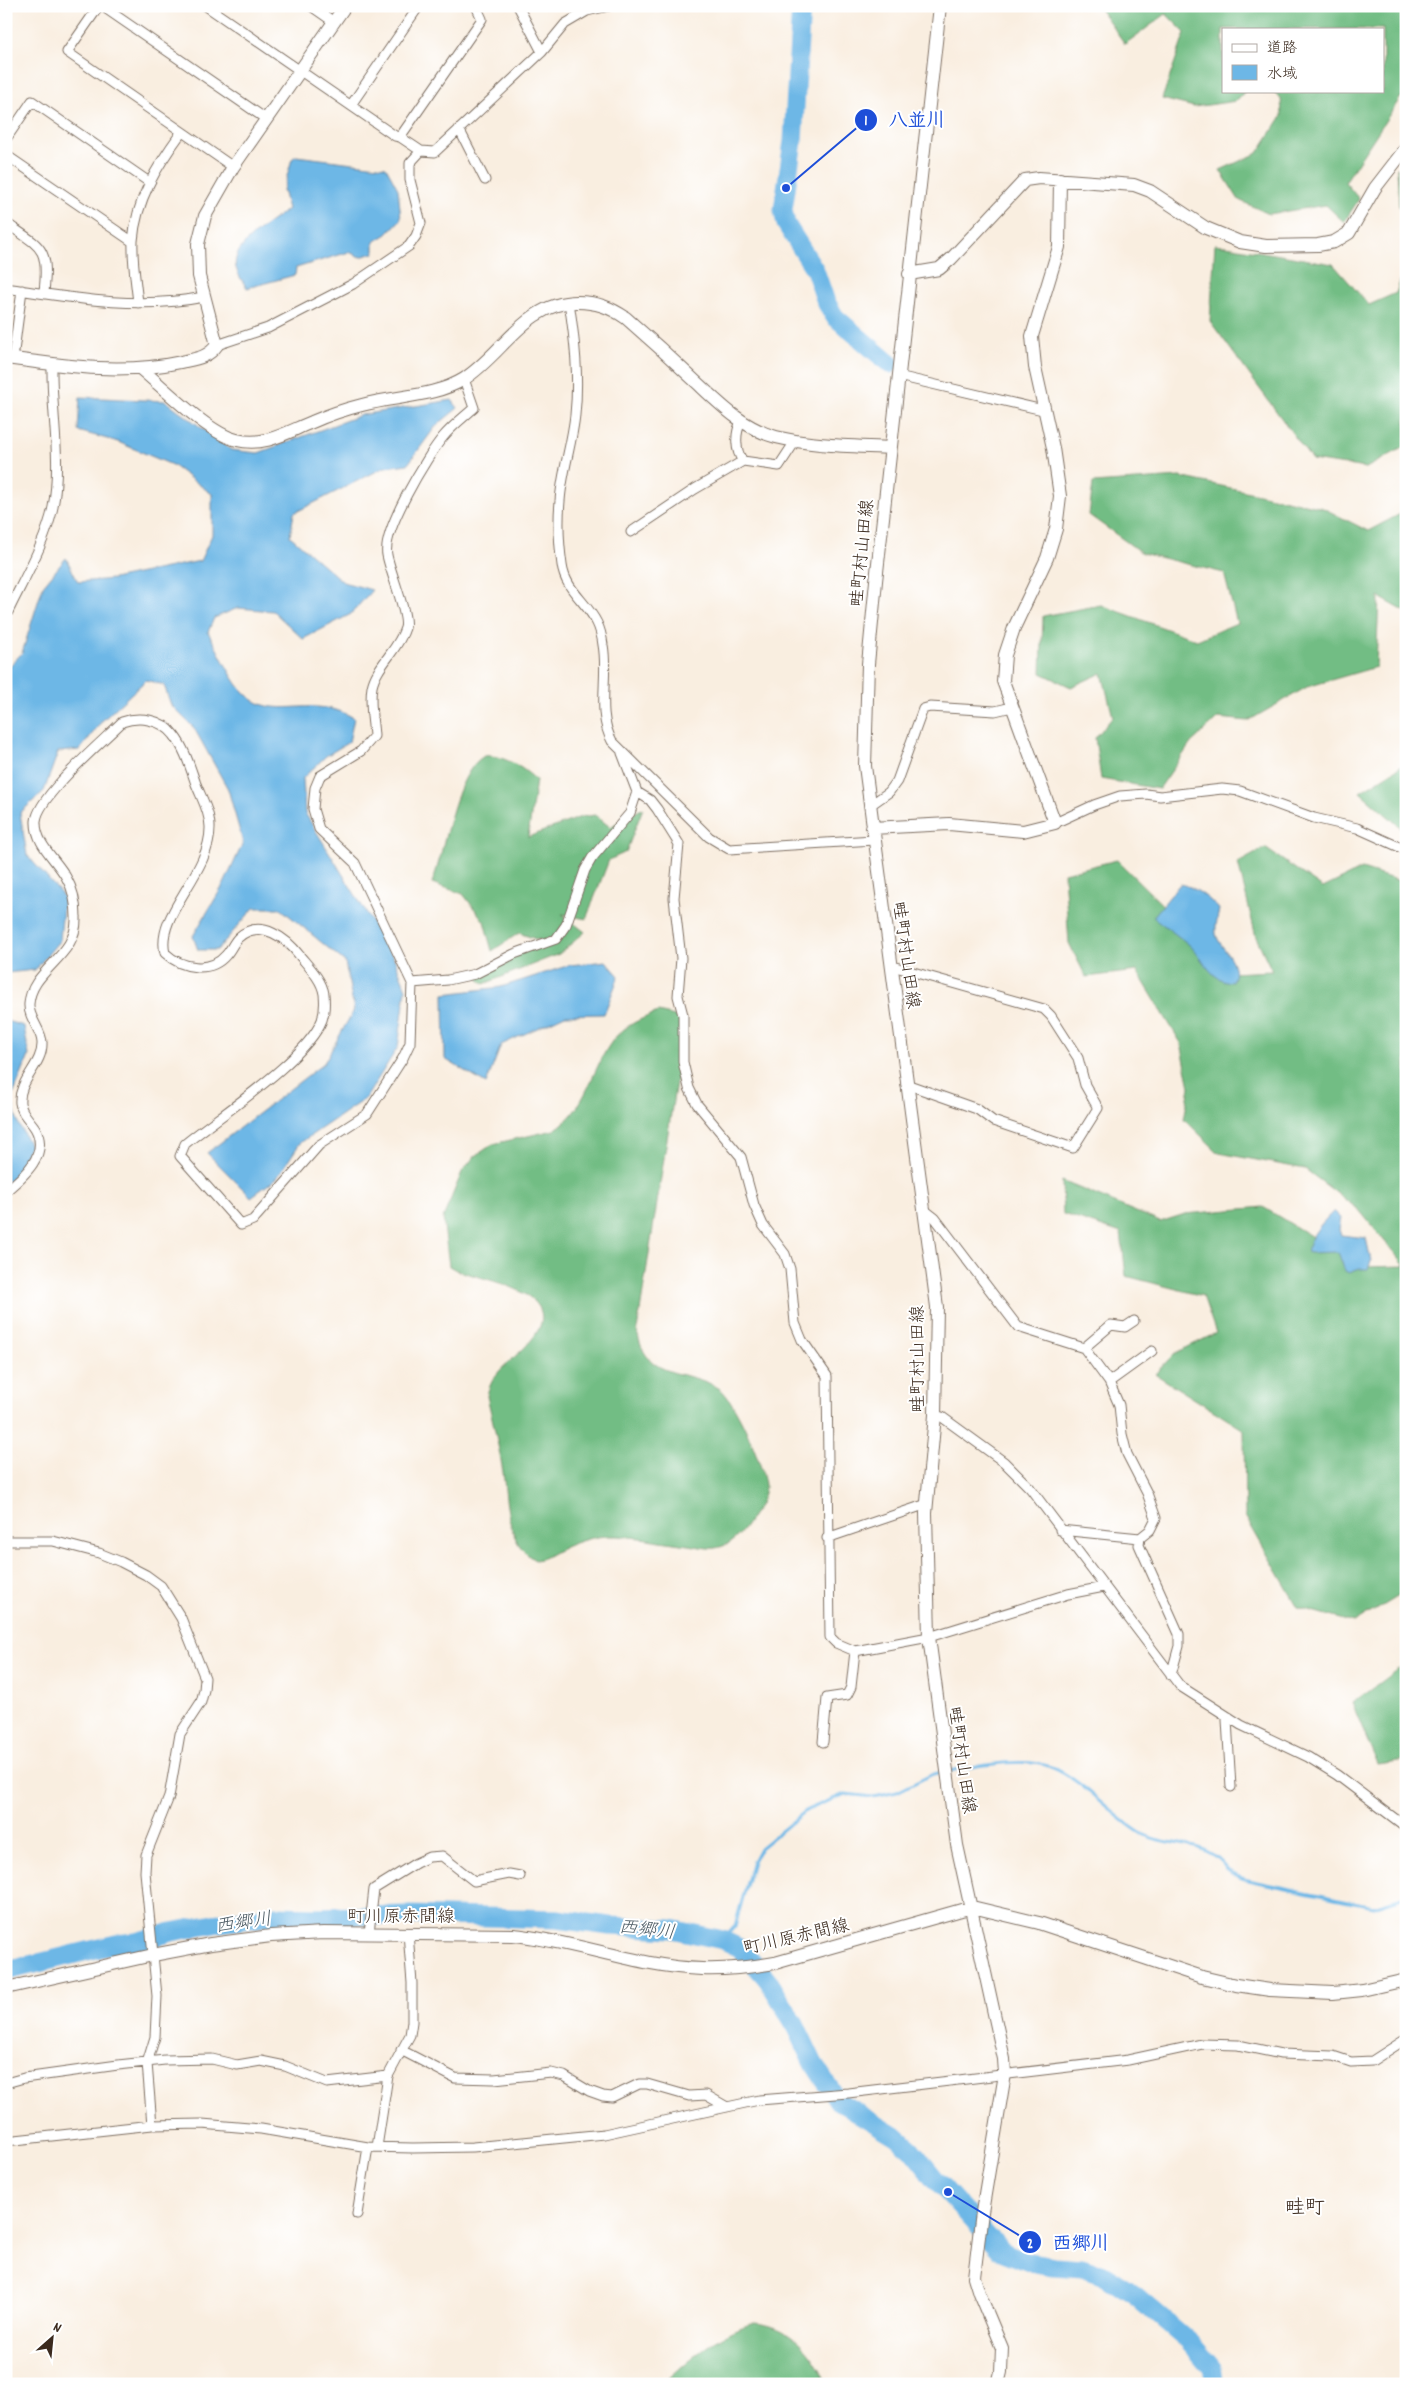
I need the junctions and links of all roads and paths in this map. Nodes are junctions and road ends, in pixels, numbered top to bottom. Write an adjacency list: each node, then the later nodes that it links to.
1 (100, 6): 14 (street); 16 (street)
2 (206, 6): 12 (street)
3 (312, 6): 10 (street)
4 (345, 6): 10 (street)
5 (420, 6): 13 (street)
6 (476, 6): 17 (street)
7 (518, 6): 11 (street)
8 (609, 6): 11 (street)
9 (940, 6): 28 (street, 畦町村山田線)
10 (334, 22): 12 (street)
11 (542, 52): 15 (street)
12 (300, 71): 13 (street); 14 (street)
13 (351, 105): 17 (street)
14 (266, 119): 22 (street)
15 (459, 129): 20 (street); 24 (street)
16 (180, 133): 22 (street); 25 (street)
17 (400, 137): 20 (street)
18 (6, 139): 25 (street)
19 (1406, 148): 23 (street)
20 (421, 151): 35 (street)
21 (6, 155): 27 (street)
22 (233, 168): 32 (street)
23 (1060, 179): 28 (street); 41 (street)
24 (485, 180)
25 (149, 182): 27 (street)
26 (6, 223): 31 (street)
27 (133, 242): 34 (street)
28 (909, 274): 39 (street, 畦町村山田線)
29 (6, 288): 30 (street)
30 (22, 290): 31 (street); 36 (street)
31 (44, 292): 34 (street)
32 (204, 297): 34 (street); 35 (street)
33 (569, 302): 40 (street); 42 (street); 49 (street)
34 (138, 303)
35 (217, 345): 38 (street)
36 (10, 359): 37 (street)
37 (52, 365): 38 (street); 47 (street)
38 (141, 369): 40 (street)
39 (898, 376): 41 (street); 44 (street, 畦町村山田線)
40 (464, 379): 56 (street)
41 (1043, 410): 48 (street)
42 (741, 422): 43 (street); 45 (street)
43 (796, 440): 44 (street); 45 (street)
44 (890, 448): 51 (street, 畦町村山田線)
45 (743, 461): 46 (street)
46 (631, 532)
47 (6, 616)
48 (1012, 707): 51 (street); 52 (street)
49 (622, 753): 50 (street); 53 (street)
50 (637, 792): 56 (street); 67 (street)
51 (869, 806): 53 (street, 畦町村山田線)
52 (1055, 822): 53 (street); 54 (street)
53 (873, 834): 55 (street, 畦町村山田線)
54 (1406, 850)
55 (892, 966): 57 (street, 畦町村山田線); 57 (street)
56 (412, 984): 58 (street)
57 (906, 1084): 59 (street, 畦町村山田線)
58 (6, 1191)
59 (926, 1211): 61 (street); 64 (street, 畦町村山田線)
60 (1134, 1321): 61 (street)
61 (1084, 1348): 63 (street)
62 (1152, 1351): 63 (street)
63 (1109, 1382): 68 (street)
64 (935, 1415): 65 (street, 畦町村山田線); 66 (street)
65 (927, 1504): 67 (street); 71 (street, 畦町村山田線)
66 (1060, 1530): 68 (street); 70 (street)
67 (827, 1538): 72 (street)
68 (1140, 1538): 73 (street)
69 (6, 1541): 82 (street)
70 (1104, 1588): 71 (street); 73 (street)
71 (929, 1637): 72 (street); 79 (street, 畦町村山田線)
72 (855, 1652): 75 (street)
73 (1171, 1675): 74 (street)
74 (1229, 1717): 76 (street); 77 (street)
75 (823, 1742)
76 (1231, 1787)
77 (1406, 1827)
78 (520, 1876): 80 (street)
79 (972, 1907): 81 (street, 町川原赤間線); 83 (street, 町川原赤間線); 88 (street, 畦町村山田線)
80 (369, 1933): 81 (street, 町川原赤間線); 82 (street, 町川原赤間線)
81 (408, 1933): 86 (street)
82 (153, 1949): 84 (street, 町川原赤間線); 87 (street)
83 (1406, 1980)
84 (6, 1988)
85 (1406, 2039): 88 (street)
86 (402, 2050): 89 (street); 91 (street)
87 (148, 2063): 89 (street); 90 (street); 92 (street)
88 (1005, 2074): 91 (street); 96 (street, 畦町村山田線)
89 (388, 2076): 94 (street)
90 (6, 2083)
91 (727, 2108): 94 (street)
92 (152, 2125): 93 (street); 94 (street)
93 (6, 2140)
94 (372, 2147): 95 (street)
95 (357, 2214)
96 (998, 2384)

